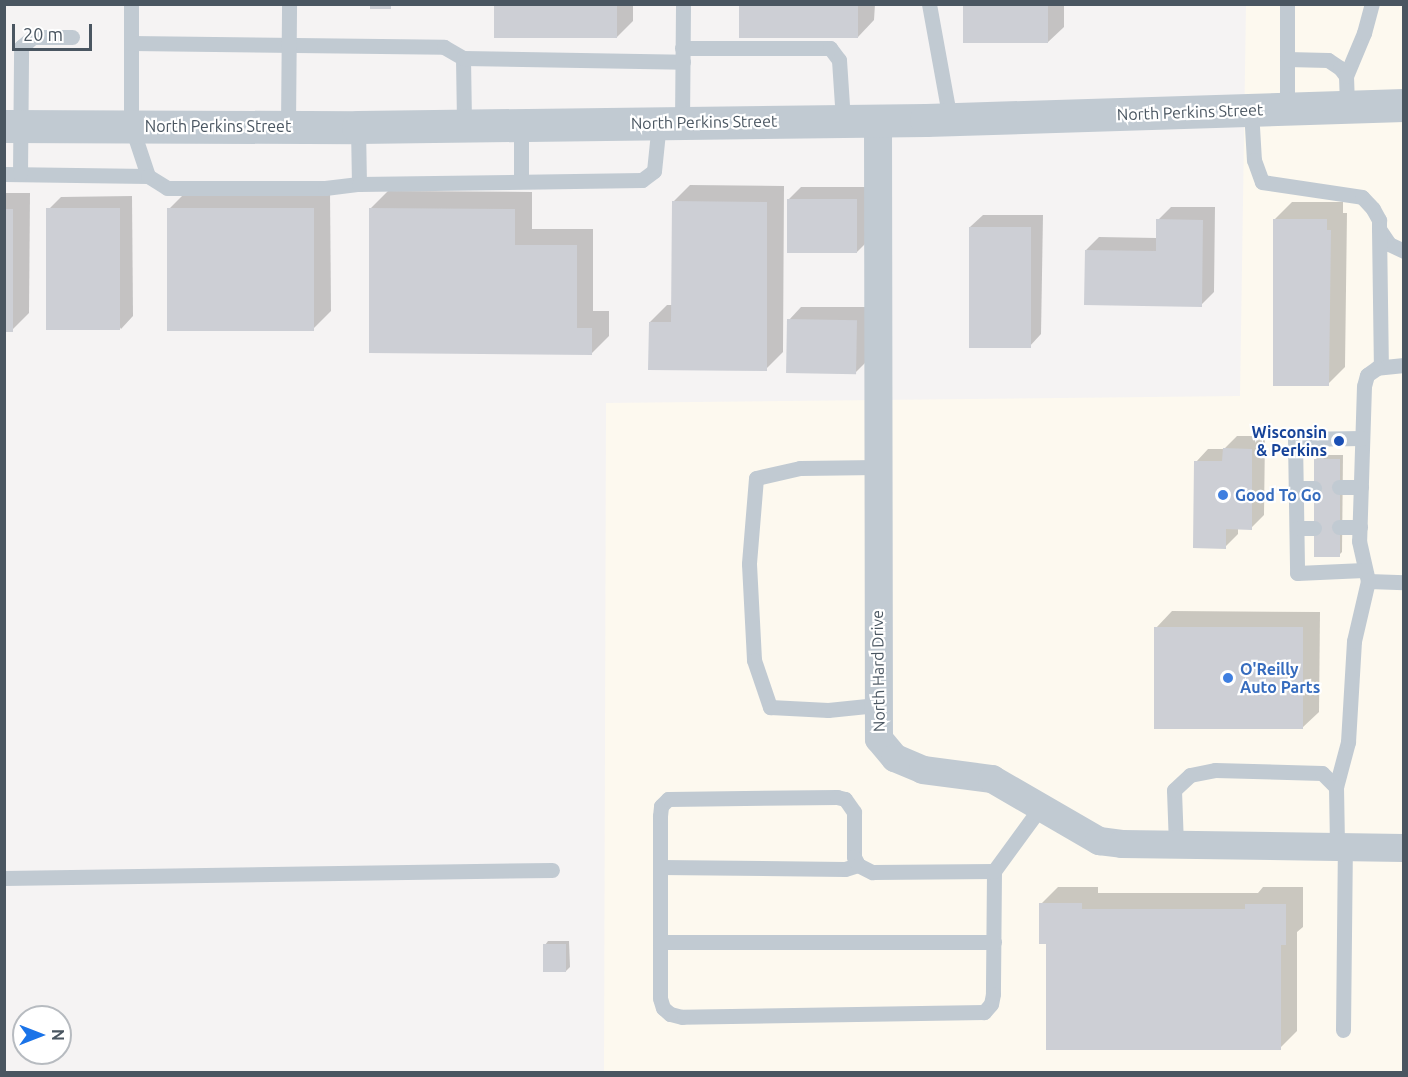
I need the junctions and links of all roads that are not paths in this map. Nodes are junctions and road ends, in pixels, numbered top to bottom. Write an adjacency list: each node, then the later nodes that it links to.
1 (131, 4): 8 (lane)
2 (289, 4): 9 (lane)
3 (683, 4): 10 (lane)
4 (929, 4): 17 (lane)
5 (1287, 4): 12 (lane)
6 (1372, 4): 13 (lane)
7 (72, 37): 23 (lane)
8 (131, 43): 9 (lane); 24 (lane)
9 (288, 46): 11 (lane); 25 (lane)
10 (683, 55): 11 (lane); 19 (lane); 20 (lane)
11 (463, 58): 21 (lane)
12 (1287, 59): 13 (lane); 15 (lane)
13 (1346, 92): 14 (street, North Perkins Street); 15 (street, North Perkins Street)
14 (1404, 105)
15 (1287, 109): 16 (street, North Perkins Street)
16 (1251, 110): 17 (street, North Perkins Street); 31 (lane)
17 (950, 119): 18 (street, North Perkins Street)
18 (878, 120): 19 (street, North Perkins Street); 36 (street, North Hard Drive)
19 (843, 121): 20 (street, North Perkins Street)
20 (670, 123): 22 (street, North Perkins Street); 29 (lane)
21 (464, 124): 22 (street, North Perkins Street); 26 (street, North Perkins Street)
22 (521, 124): 29 (lane)
23 (13, 126): 24 (street, North Perkins Street); 27 (lane)
24 (131, 126): 25 (street, North Perkins Street); 28 (lane)
25 (288, 126): 26 (street, North Perkins Street)
26 (358, 127): 30 (lane)
27 (12, 174): 28 (lane)
28 (148, 176): 30 (lane)
29 (521, 180): 30 (lane)
30 (359, 184)
31 (1379, 229): 32 (lane); 34 (lane)
32 (1404, 251)
33 (1404, 365): 34 (lane)
34 (1381, 367): 35 (lane)
35 (1362, 438): 38 (lane); 39 (lane)
36 (877, 466): 47 (street, North Hard Drive); 47 (lane)
37 (1339, 487): 38 (lane)
38 (1361, 487): 41 (lane)
39 (1296, 488): 40 (lane); 43 (lane)
40 (1314, 488)
41 (1360, 526): 42 (lane); 45 (lane)
42 (1339, 527)
43 (1297, 528): 44 (lane); 45 (lane)
44 (1314, 528)
45 (1366, 576): 46 (lane); 48 (lane)
46 (1404, 582)
47 (877, 705): 49 (street, North Hard Drive)
48 (1336, 787): 50 (lane); 51 (lane)
49 (1040, 808): 50 (street, North Hard Drive); 56 (lane)
50 (1176, 845): 51 (street, North Hard Drive)
51 (1341, 846): 52 (street, North Hard Drive); 60 (lane)
52 (1404, 848)
53 (858, 865): 54 (lane); 54 (lane); 56 (lane)
54 (660, 867): 58 (lane)
55 (552, 870): 57 (lane)
56 (994, 871): 59 (lane)
57 (4, 878)
58 (660, 942): 59 (lane); 59 (lane)
59 (994, 942)
60 (1343, 1030)

